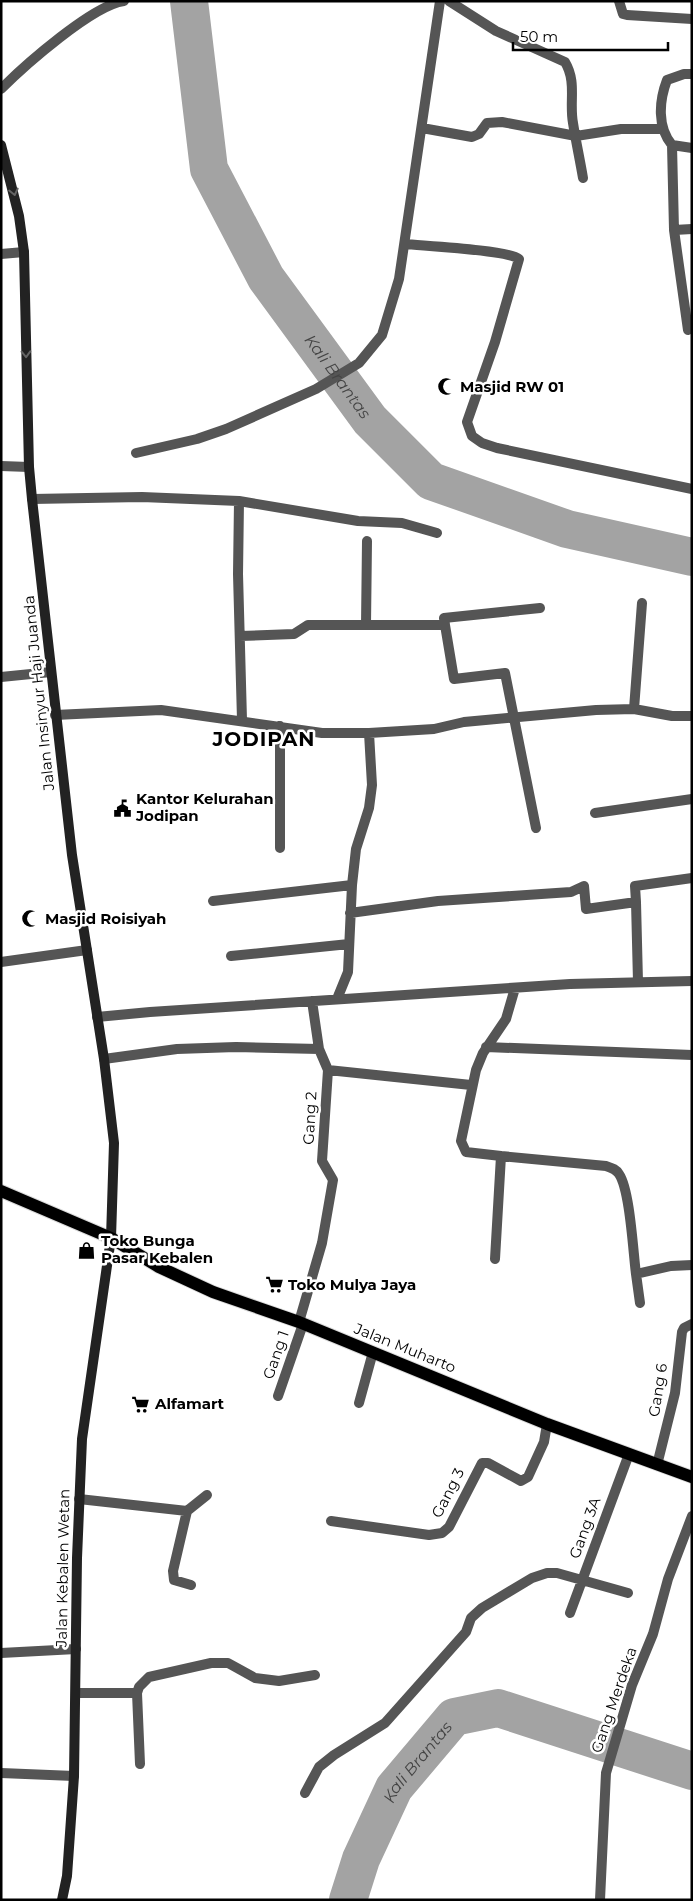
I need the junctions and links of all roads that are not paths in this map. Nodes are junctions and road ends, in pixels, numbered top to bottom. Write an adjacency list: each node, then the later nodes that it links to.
1 (124, 1): 7 (street)
2 (440, 1): 8 (street)
3 (449, 1): 10 (street)
4 (619, 1): 5 (street)
5 (692, 19)
6 (692, 74): 9 (street)
7 (1, 88)
8 (422, 128): 10 (street); 17 (street)
9 (662, 129): 10 (street); 12 (street)
10 (576, 136): 14 (street)
11 (1, 145): 18 (main road, Jalan Insinyur Haji Juanda, one-way to 18)
12 (672, 145): 13 (street); 16 (street)
13 (692, 148)
14 (583, 178)
15 (692, 228): 16 (street)
16 (674, 230): 20 (street)
17 (405, 244): 21 (street); 24 (street)
18 (24, 252): 19 (street); 23 (main road, Jalan Insinyur Haji Juanda, one-way to 23)
19 (1, 254)
20 (688, 330)
21 (136, 453)
22 (1, 466): 23 (street)
23 (29, 467): 25 (main road, Jalan Insinyur Haji Juanda)
24 (692, 489)
25 (32, 499): 26 (street); 34 (main road, Jalan Insinyur Haji Juanda)
26 (238, 501): 27 (street); 33 (street)
27 (437, 533)
28 (367, 541): 31 (street)
29 (642, 603): 36 (street)
30 (540, 608): 32 (street)
31 (366, 625): 32 (street); 33 (street)
32 (445, 625): 39 (street)
33 (240, 636): 40 (street)
34 (51, 672): 35 (street); 37 (main road, Jalan Insinyur Haji Juanda)
35 (1, 677)
36 (634, 710): 38 (street); 39 (street)
37 (55, 715): 40 (street); 53 (main road, Jalan Insinyur Haji Juanda)
38 (692, 716)
39 (513, 717): 42 (street); 45 (street)
40 (242, 720): 41 (street)
41 (280, 726): 42 (street); 46 (street)
42 (369, 733): 48 (street)
43 (692, 799): 44 (street)
44 (595, 814)
45 (536, 828)
46 (280, 848)
47 (692, 878): 50 (street)
48 (352, 885): 49 (street); 51 (street)
49 (213, 901)
50 (636, 902): 51 (street); 57 (street)
51 (350, 914): 52 (street)
52 (349, 944): 54 (street); 59 (street)
53 (87, 950): 55 (street); 61 (main road, Jalan Insinyur Haji Juanda)
54 (231, 956)
55 (1, 962)
56 (692, 981): 57 (street)
57 (638, 982): 58 (street)
58 (515, 988): 59 (street); 62 (street)
59 (337, 999): 60 (street)
60 (312, 1000): 61 (street); 63 (street, Gang 2)
61 (98, 1017): 65 (main road, Jalan Insinyur Haji Juanda)
62 (486, 1047): 64 (street); 67 (street)
63 (319, 1049): 65 (street); 66 (street, Gang 2)
64 (692, 1054)
65 (104, 1059): 70 (main road, Jalan Insinyur Haji Juanda)
66 (328, 1070): 67 (street); 75 (street, Gang 2)
67 (471, 1085): 68 (street)
68 (501, 1156): 71 (street); 73 (street)
69 (1, 1191): 70 (main road, Jalan Muharto)
70 (111, 1238): 75 (main road, Jalan Muharto); 85 (main road, Jalan Kebalen Wetan)
71 (495, 1259)
72 (692, 1265): 73 (street)
73 (636, 1274): 74 (street)
74 (640, 1303)
75 (301, 1323): 77 (main road, Jalan Muharto); 78 (street, Gang 1)
76 (692, 1324): 82 (street, Gang 6)
77 (373, 1352): 79 (street); 80 (main road, Jalan Muharto)
78 (278, 1396)
79 (359, 1403)
80 (547, 1424): 81 (main road, Jalan Muharto); 88 (street, Gang 3)
81 (628, 1454): 82 (main road, Jalan Muharto); 89 (street, Gang 3A)
82 (657, 1465): 83 (main road, Jalan Muharto)
83 (692, 1477)
84 (207, 1495): 86 (street)
85 (79, 1499): 86 (street); 93 (main road, Jalan Kebalen Wetan)
86 (187, 1511): 90 (street)
87 (692, 1516): 103 (street, Gang Merdeka)
88 (331, 1521)
89 (582, 1581): 91 (street); 92 (street, Gang 3A); 101 (street)
90 (191, 1586)
91 (628, 1594)
92 (570, 1613)
93 (76, 1649): 94 (street); 96 (main road, Jalan Kebalen Wetan)
94 (1, 1653)
95 (316, 1675): 97 (street)
96 (76, 1693): 97 (street); 100 (main road, Jalan Kebalen Wetan)
97 (137, 1693): 98 (street)
98 (140, 1764)
99 (1, 1773): 100 (street)
100 (74, 1776): 102 (main road, Jalan Kebalen Wetan)
101 (305, 1793)
102 (62, 1900)
103 (600, 1900)

